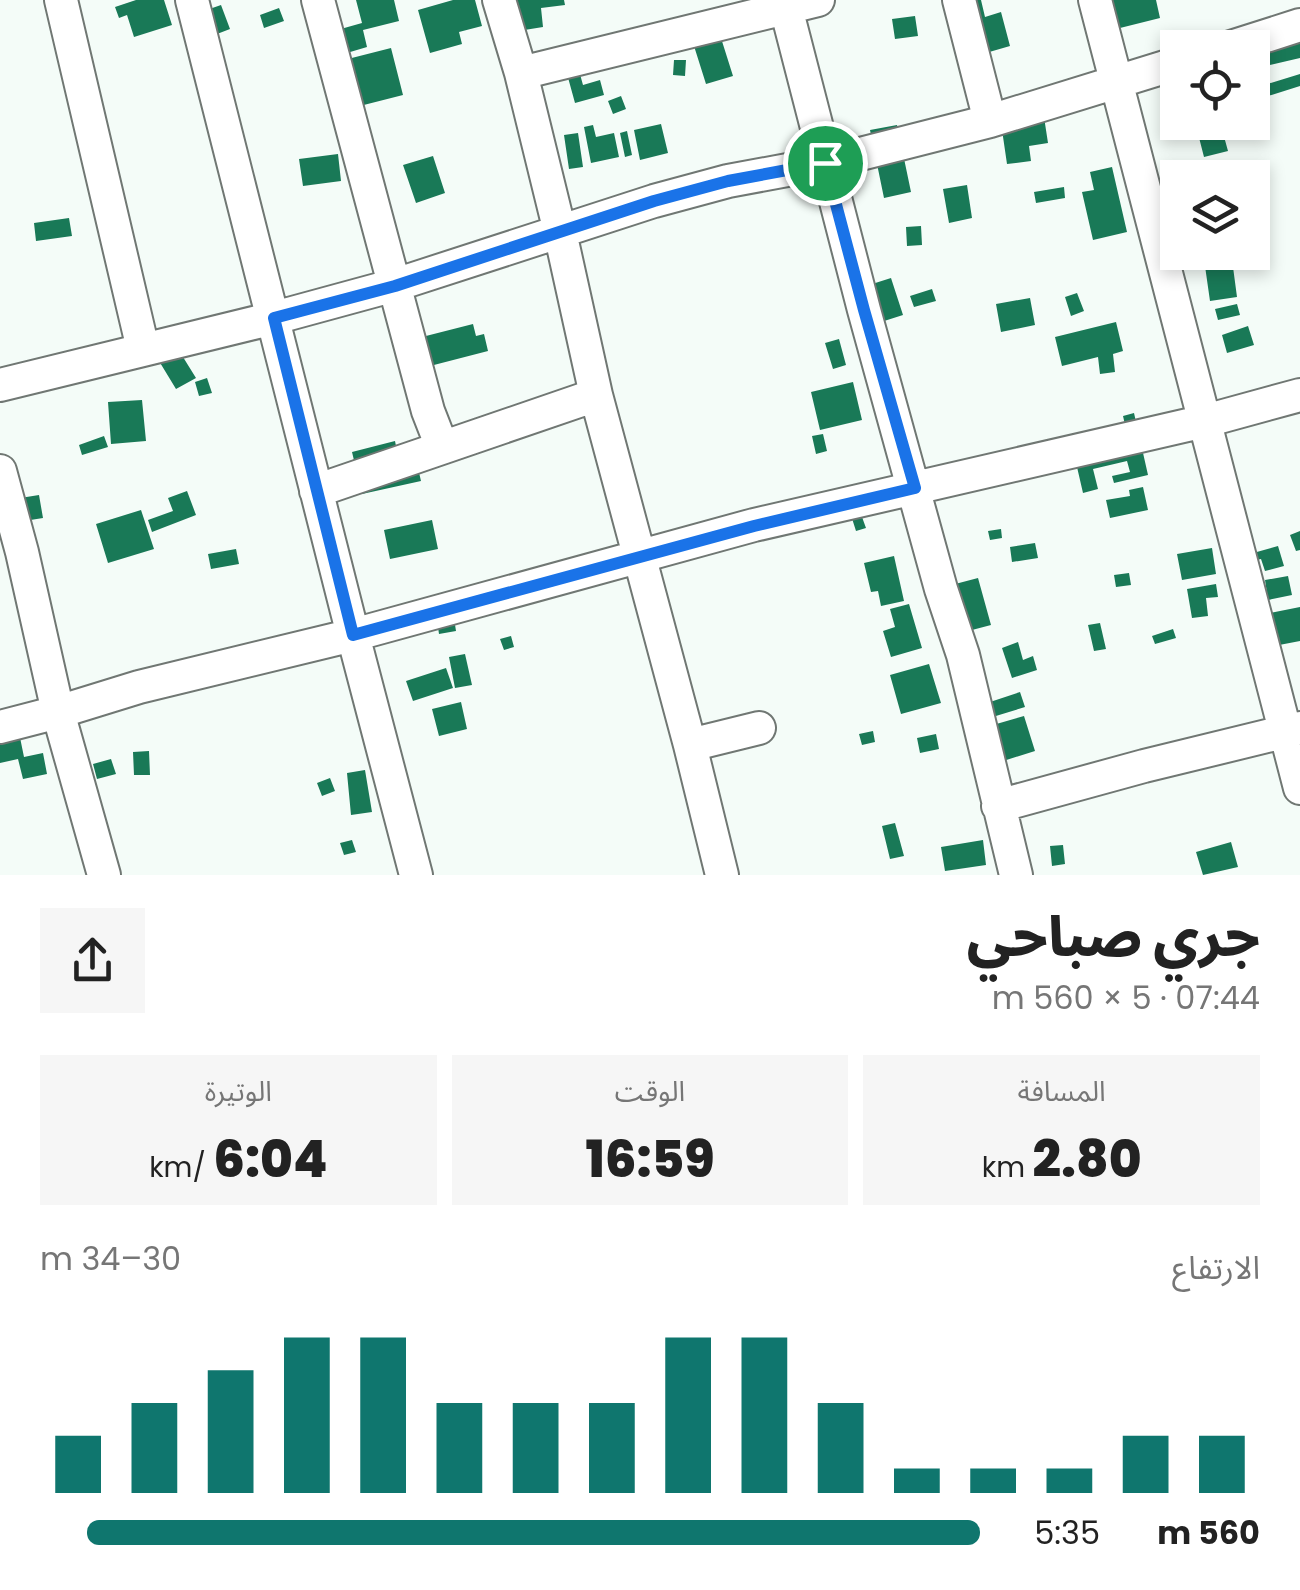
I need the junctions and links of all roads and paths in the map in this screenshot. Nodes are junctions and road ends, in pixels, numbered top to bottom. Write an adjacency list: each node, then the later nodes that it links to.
1 (61, 0): 18 (street)
2 (192, 0): 17 (street)
3 (318, 0): 16 (street)
4 (499, 0): 11 (street)
5 (959, 0): 13 (street)
6 (1096, 0): 12 (street)
7 (796, 3): 11 (street); 14 (street)
8 (1300, 25): 9 (street)
9 (1270, 35)
10 (1160, 69): 12 (street)
11 (521, 73): 15 (street)
12 (1116, 82): 13 (street); 22 (street)
13 (990, 121): 14 (street)
14 (825, 163): 15 (street); 25 (street)
15 (560, 232): 16 (street); 20 (street)
16 (395, 286): 17 (street); 23 (street)
17 (274, 318): 18 (street); 26 (street)
18 (143, 349): 19 (street)
19 (0, 384)
20 (596, 395): 23 (street); 27 (street)
21 (1300, 396): 22 (street)
22 (1204, 422): 25 (street); 32 (street)
23 (442, 447): 26 (street)
24 (0, 471): 29 (street)
25 (915, 488): 27 (street); 35 (street)
26 (316, 491): 28 (street)
27 (639, 558): 28 (street); 33 (street)
28 (353, 635): 29 (street); 37 (street)
29 (58, 712): 30 (street); 36 (street)
30 (0, 727)
31 (759, 728): 33 (street)
32 (1292, 730): 34 (street); 35 (street)
33 (690, 744): 38 (street)
34 (1300, 788)
35 (998, 806): 39 (street)
36 (104, 875)
37 (416, 875)
38 (722, 875)
39 (1016, 875)

